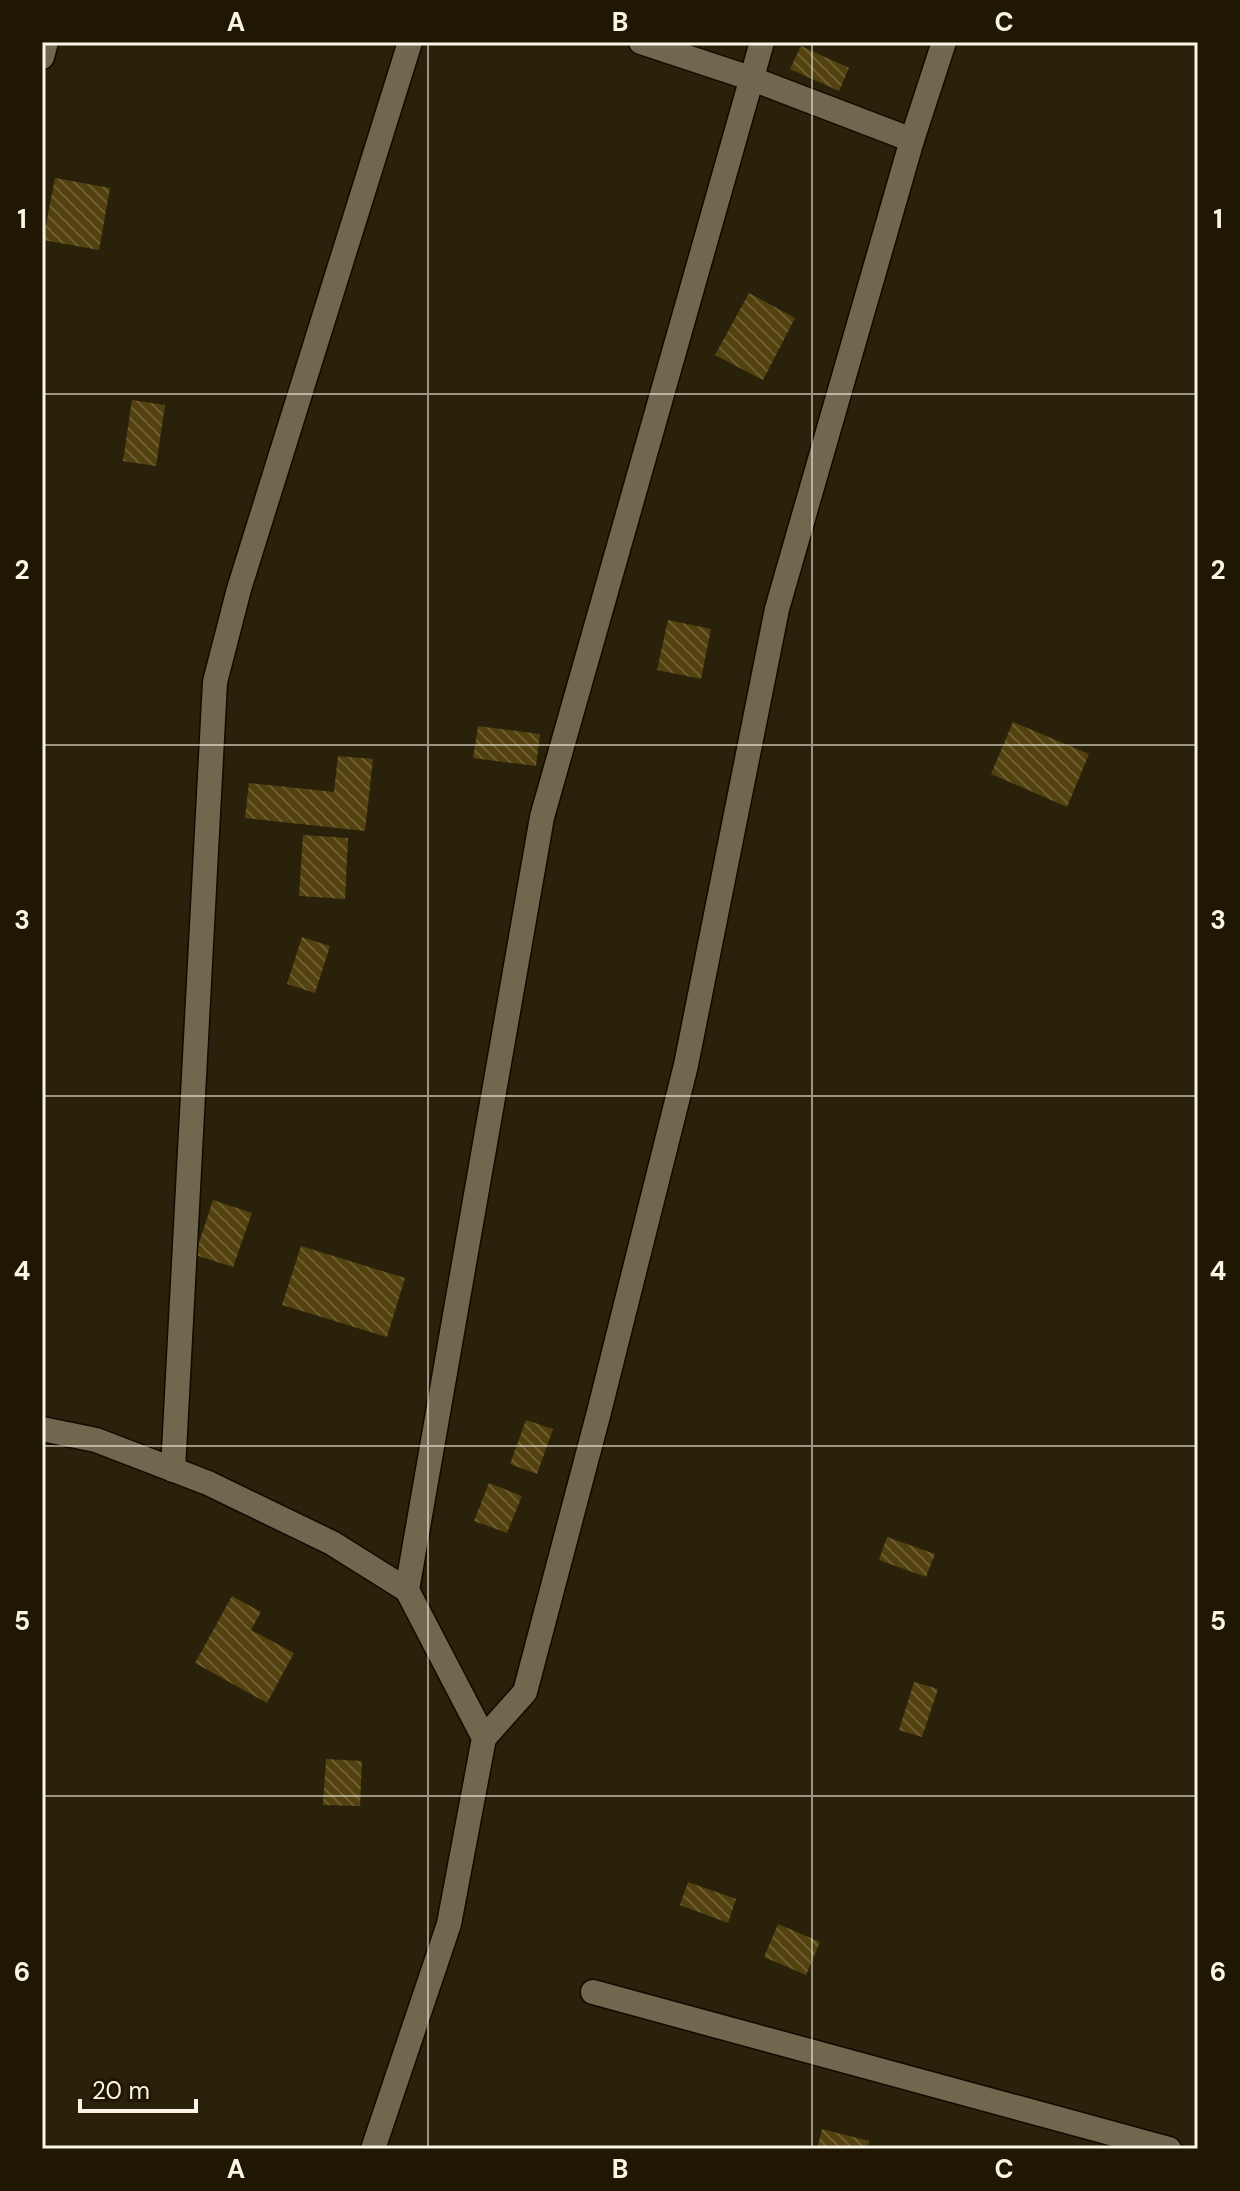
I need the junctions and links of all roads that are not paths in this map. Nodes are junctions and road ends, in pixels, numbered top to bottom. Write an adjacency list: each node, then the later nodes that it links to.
1 (46, 42): 6 (street)
2 (410, 42): 10 (street)
3 (641, 42): 7 (street)
4 (762, 42): 7 (street)
5 (944, 42): 8 (street)
6 (42, 57)
7 (750, 78): 8 (street); 11 (street)
8 (912, 140): 12 (street)
9 (42, 1429): 10 (street)
10 (173, 1470): 11 (street)
11 (407, 1590): 12 (street)
12 (484, 1738): 14 (street)
13 (593, 1992): 15 (street)
14 (373, 2149)
15 (1169, 2149)

